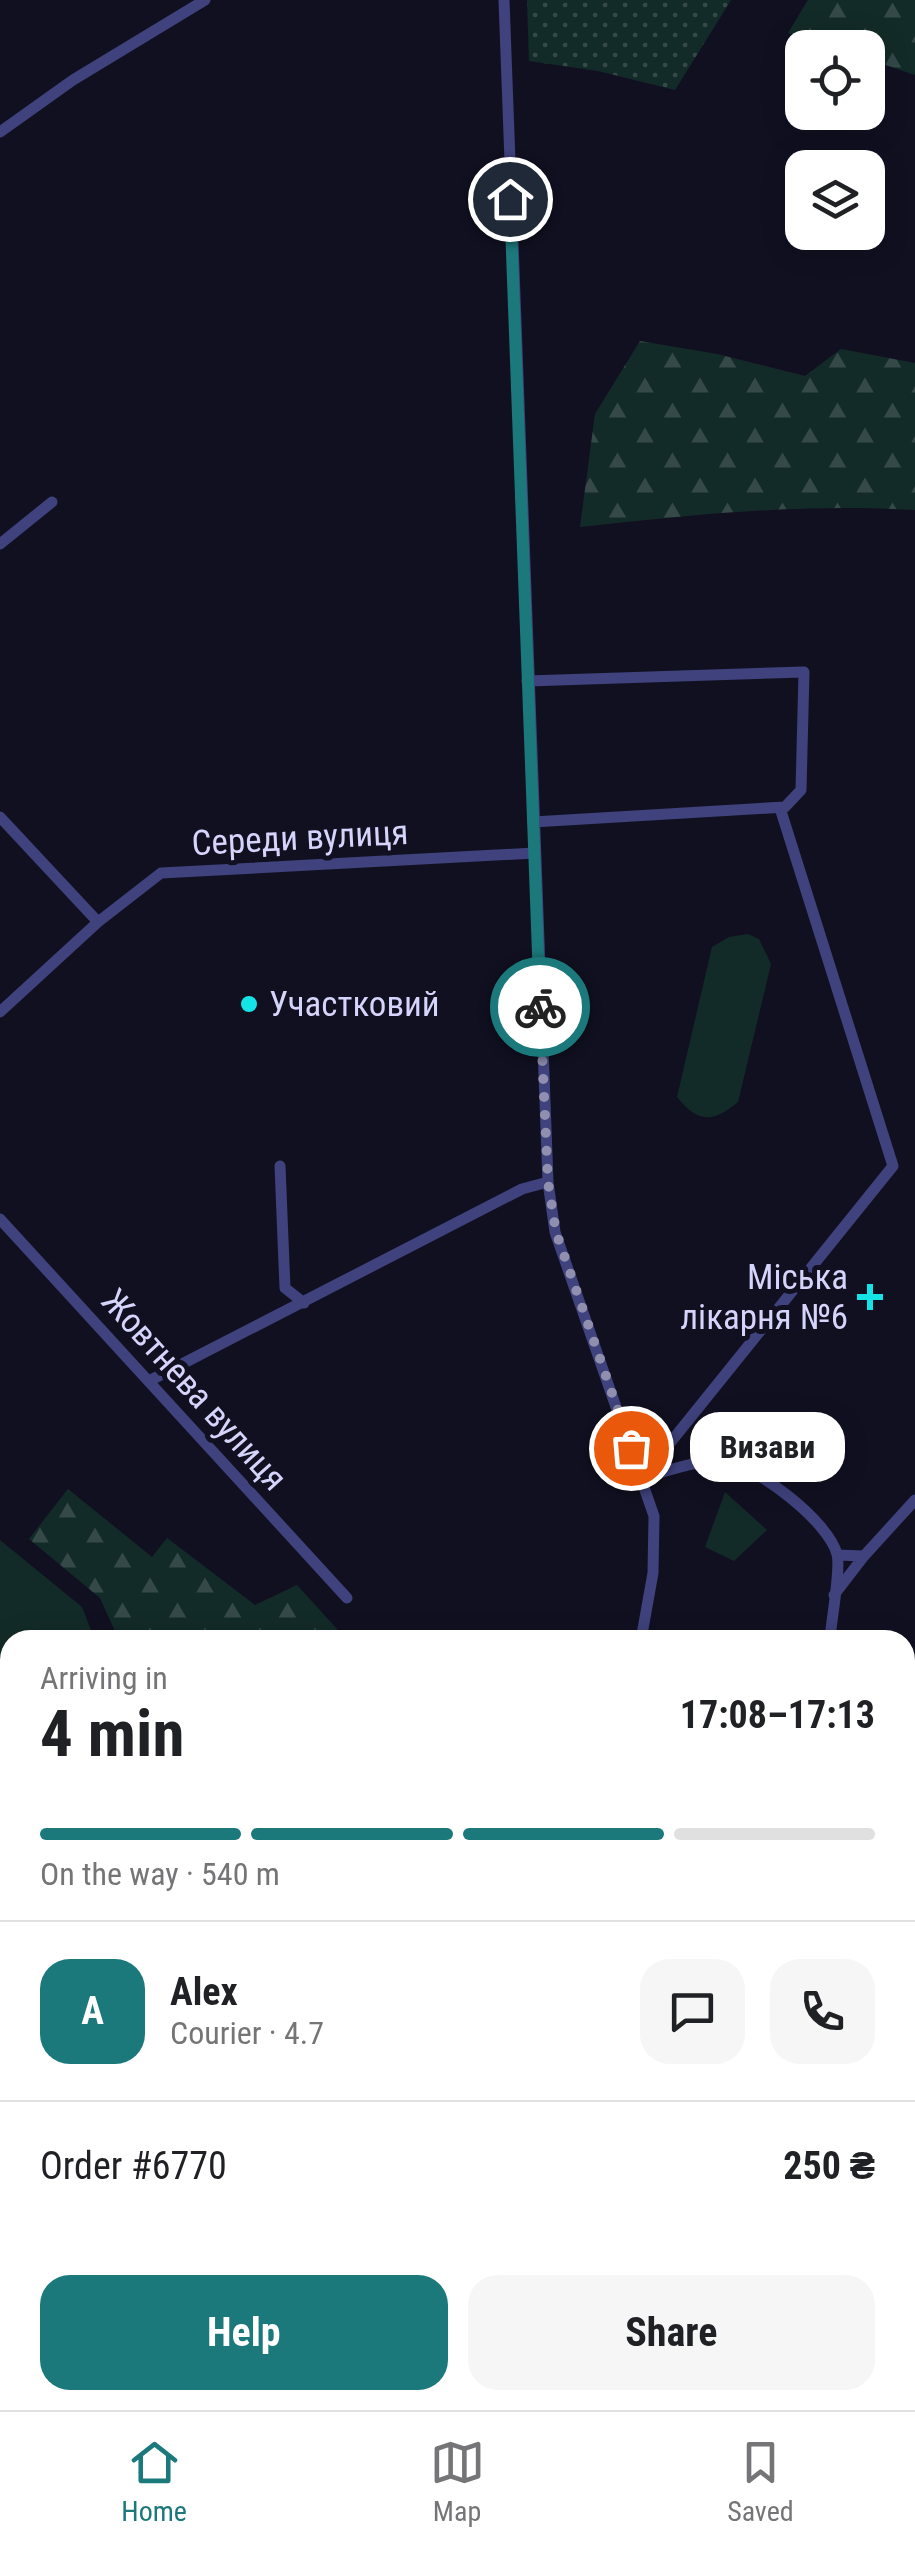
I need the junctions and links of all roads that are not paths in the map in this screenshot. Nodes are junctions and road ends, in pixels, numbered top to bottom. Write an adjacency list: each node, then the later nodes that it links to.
1 (205, 0): 3 (street)
2 (504, 0): 6 (street)
3 (0, 132)
4 (52, 502): 5 (street)
5 (0, 544)
6 (528, 681): 7 (street); 9 (street)
7 (780, 808): 9 (street); 18 (street)
8 (0, 817): 11 (street)
9 (532, 822): 10 (street)
10 (534, 853): 11 (street, Середи вулиця); 14 (street)
11 (98, 922): 12 (street, Середи вулиця)
12 (0, 1012)
13 (280, 1166): 16 (street)
14 (548, 1182): 16 (street); 18 (street)
15 (0, 1219): 17 (street, Жовтнева вулиця)
16 (304, 1304): 17 (street)
17 (149, 1381): 23 (street, Жовтнева вулиця)
18 (641, 1479): 20 (street); 24 (street)
19 (915, 1500): 21 (street)
20 (837, 1556): 21 (street); 22 (street)
21 (864, 1556): 22 (street)
22 (834, 1595): 25 (street)
23 (347, 1598)
24 (643, 1630)
25 (831, 1630)

